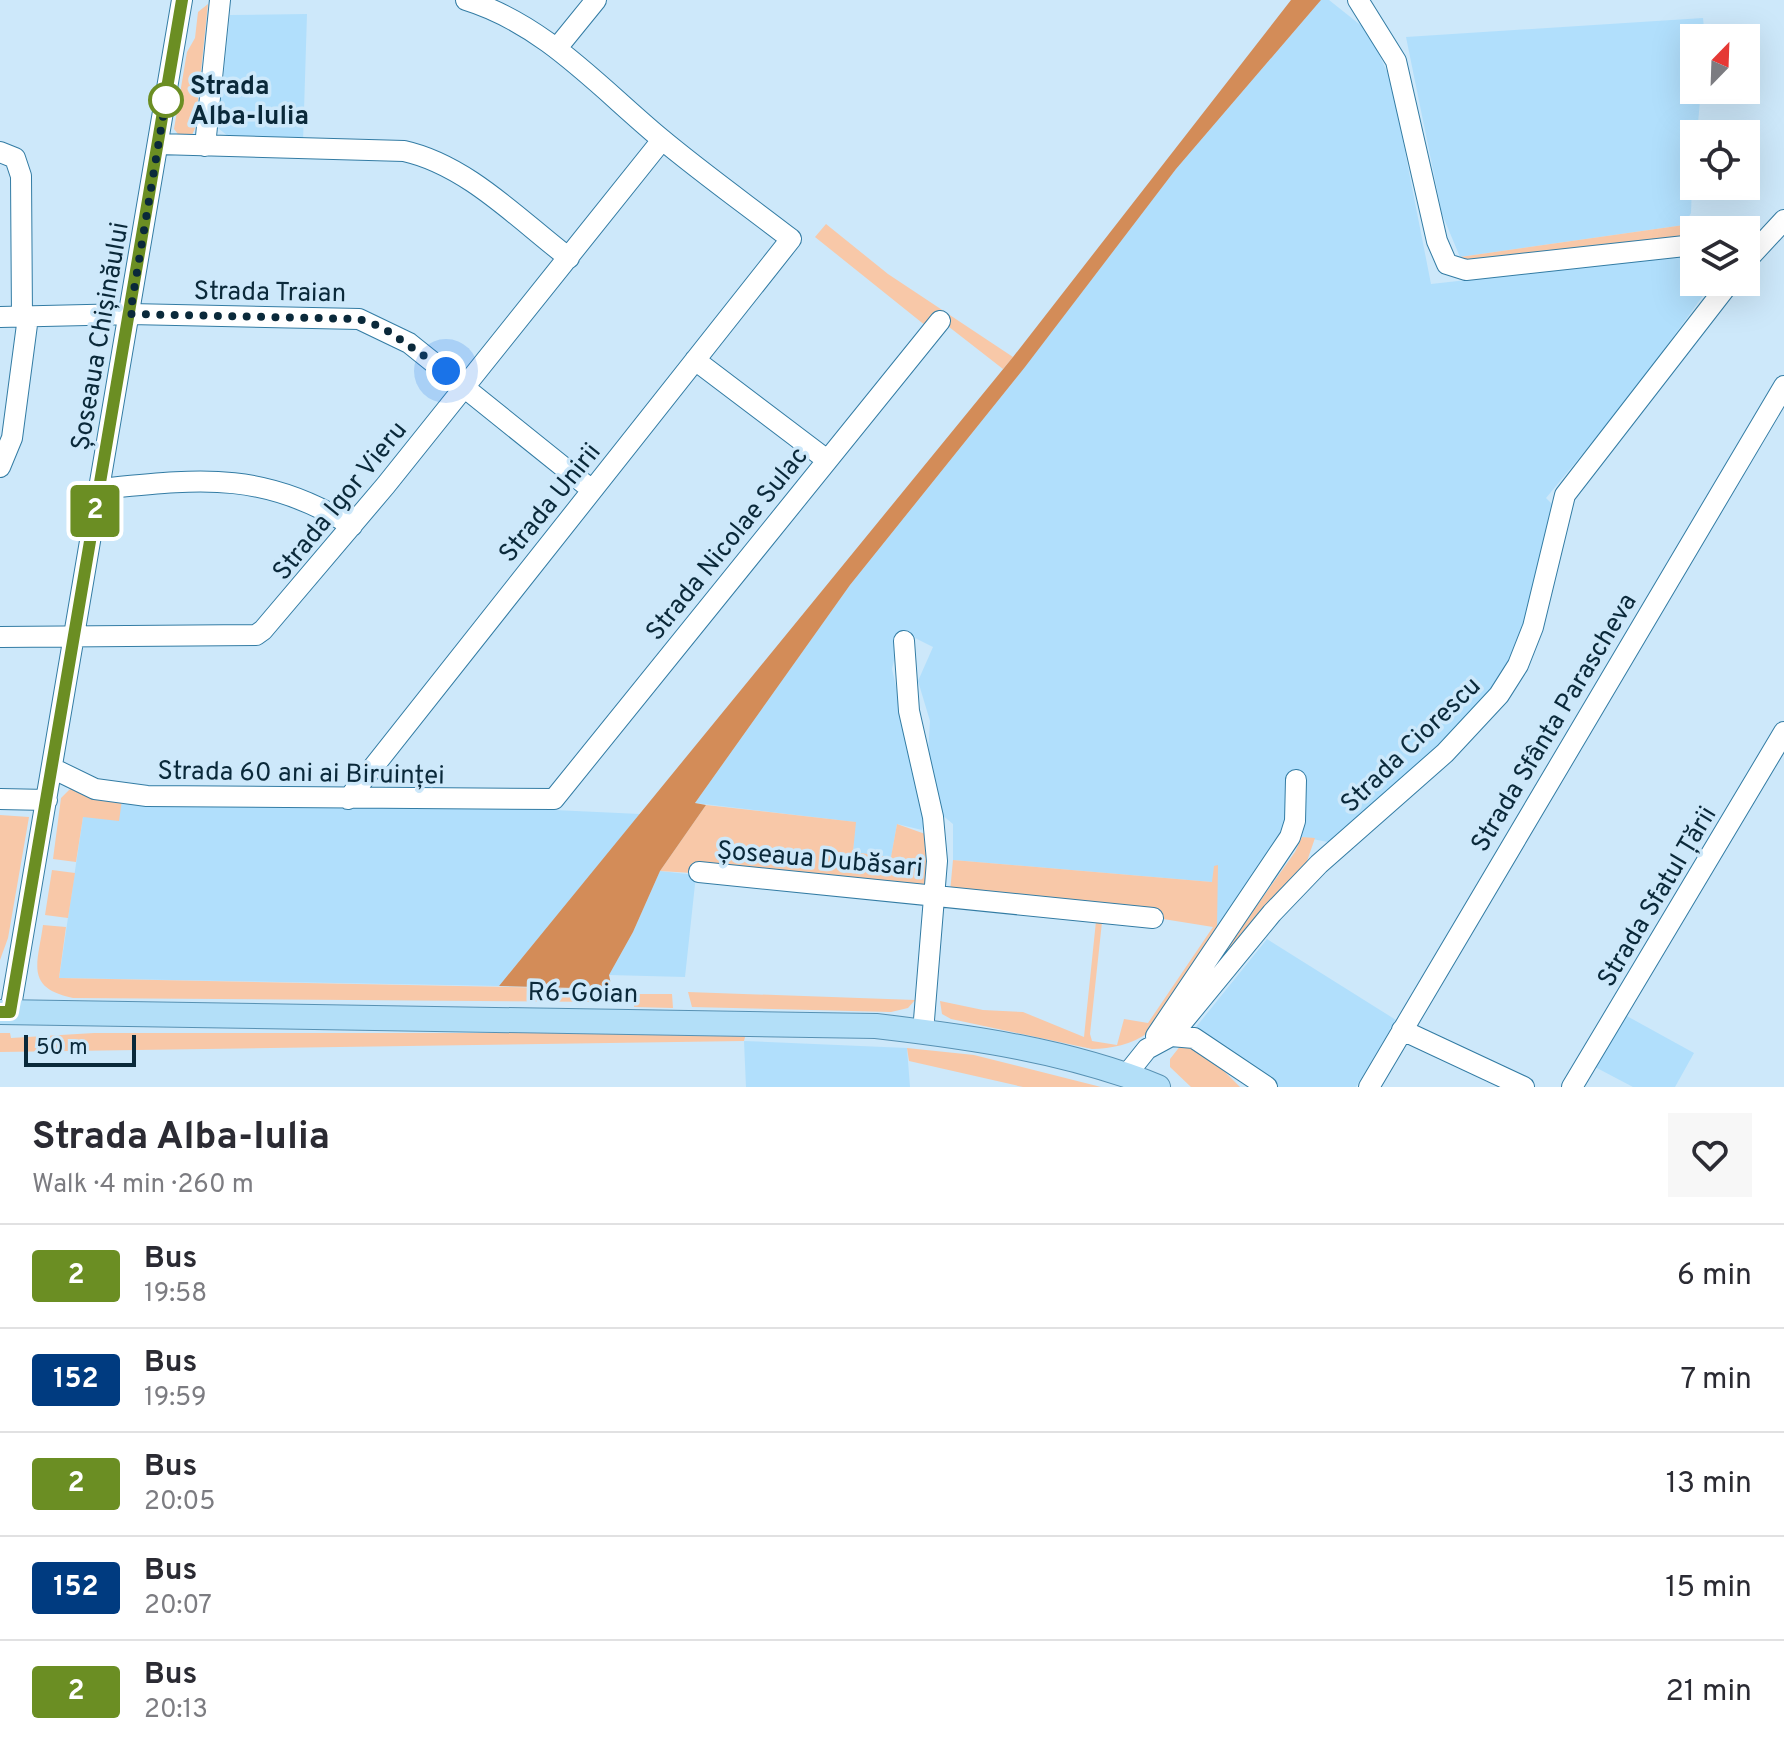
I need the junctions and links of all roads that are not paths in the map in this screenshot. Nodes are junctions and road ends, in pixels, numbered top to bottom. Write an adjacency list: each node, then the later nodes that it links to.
1 (182, 0): 8 (street, Șoseaua Chișinăului)
2 (220, 0): 9 (street)
3 (466, 0): 6 (street)
4 (596, 0): 6 (street)
5 (1358, 0): 13 (street)
6 (557, 48): 7 (street)
7 (662, 140): 14 (street, Strada Igor Vieru); 20 (street, Strada Unirii)
8 (158, 144): 9 (street); 16 (street, Șoseaua Chișinăului)
9 (205, 146): 14 (street)
10 (0, 152): 18 (street)
11 (1784, 220): 12 (street)
12 (1760, 245)
13 (1680, 247)
14 (569, 258): 21 (street, Strada Igor Vieru)
15 (1719, 296): 44 (street, Strada Ciorescu)
16 (130, 314): 18 (street, Strada Traian); 21 (street, Strada Traian); 25 (street, Șoseaua Chișinăului)
17 (0, 317): 18 (street, Strada Traian)
18 (25, 317): 24 (street)
19 (940, 321): 23 (street, Strada Nicolae Sulac)
20 (695, 360): 23 (street); 26 (street, Strada Unirii)
21 (465, 385): 26 (street, Strada Traian); 27 (street, Strada Igor Vieru)
22 (1784, 386): 42 (street, Strada Sfânta Parascheva)
23 (827, 460): 36 (street, Strada Nicolae Sulac)
24 (0, 467)
25 (99, 489): 27 (street); 29 (street, Șoseaua Chișinăului)
26 (592, 490): 35 (street, Strada Unirii)
27 (352, 526): 29 (street, Strada Igor Vieru)
28 (0, 637): 29 (street, Strada Igor Vieru)
29 (74, 638): 32 (street, Șoseaua Chișinăului)
30 (904, 641): 39 (street, Șoseaua Dubăsari)
31 (1784, 732): 51 (street, Strada Sfatul Țării)
32 (52, 768): 35 (street, Strada 60 ani ai Biruinței); 37 (street, Șoseaua Chișinăului)
33 (1296, 780): 45 (street)
34 (0, 799): 37 (street)
35 (348, 799): 36 (street, Strada 60 ani ai Biruinței)
36 (554, 799)
37 (47, 800): 41 (street, Șoseaua Chișinăului)
38 (699, 872): 39 (street, Șoseaua Dubăsari)
39 (936, 895): 40 (street, Șoseaua Dubăsari); 43 (street, Șoseaua Dubăsari)
40 (1153, 918)
41 (5, 1012): 43 (main road, R6-Goian)
42 (1402, 1030): 49 (street, Strada Sfânta Parascheva); 50 (street)
43 (923, 1032): 46 (main road, R6-Goian)
44 (1171, 1036): 45 (street, Strada Ciorescu); 48 (street)
45 (1147, 1049): 46 (street, Strada Ciorescu)
46 (1127, 1074): 47 (main road, R6-Goian)
47 (1158, 1087)
48 (1267, 1087)
49 (1369, 1087)
50 (1524, 1087)
51 (1572, 1087)

